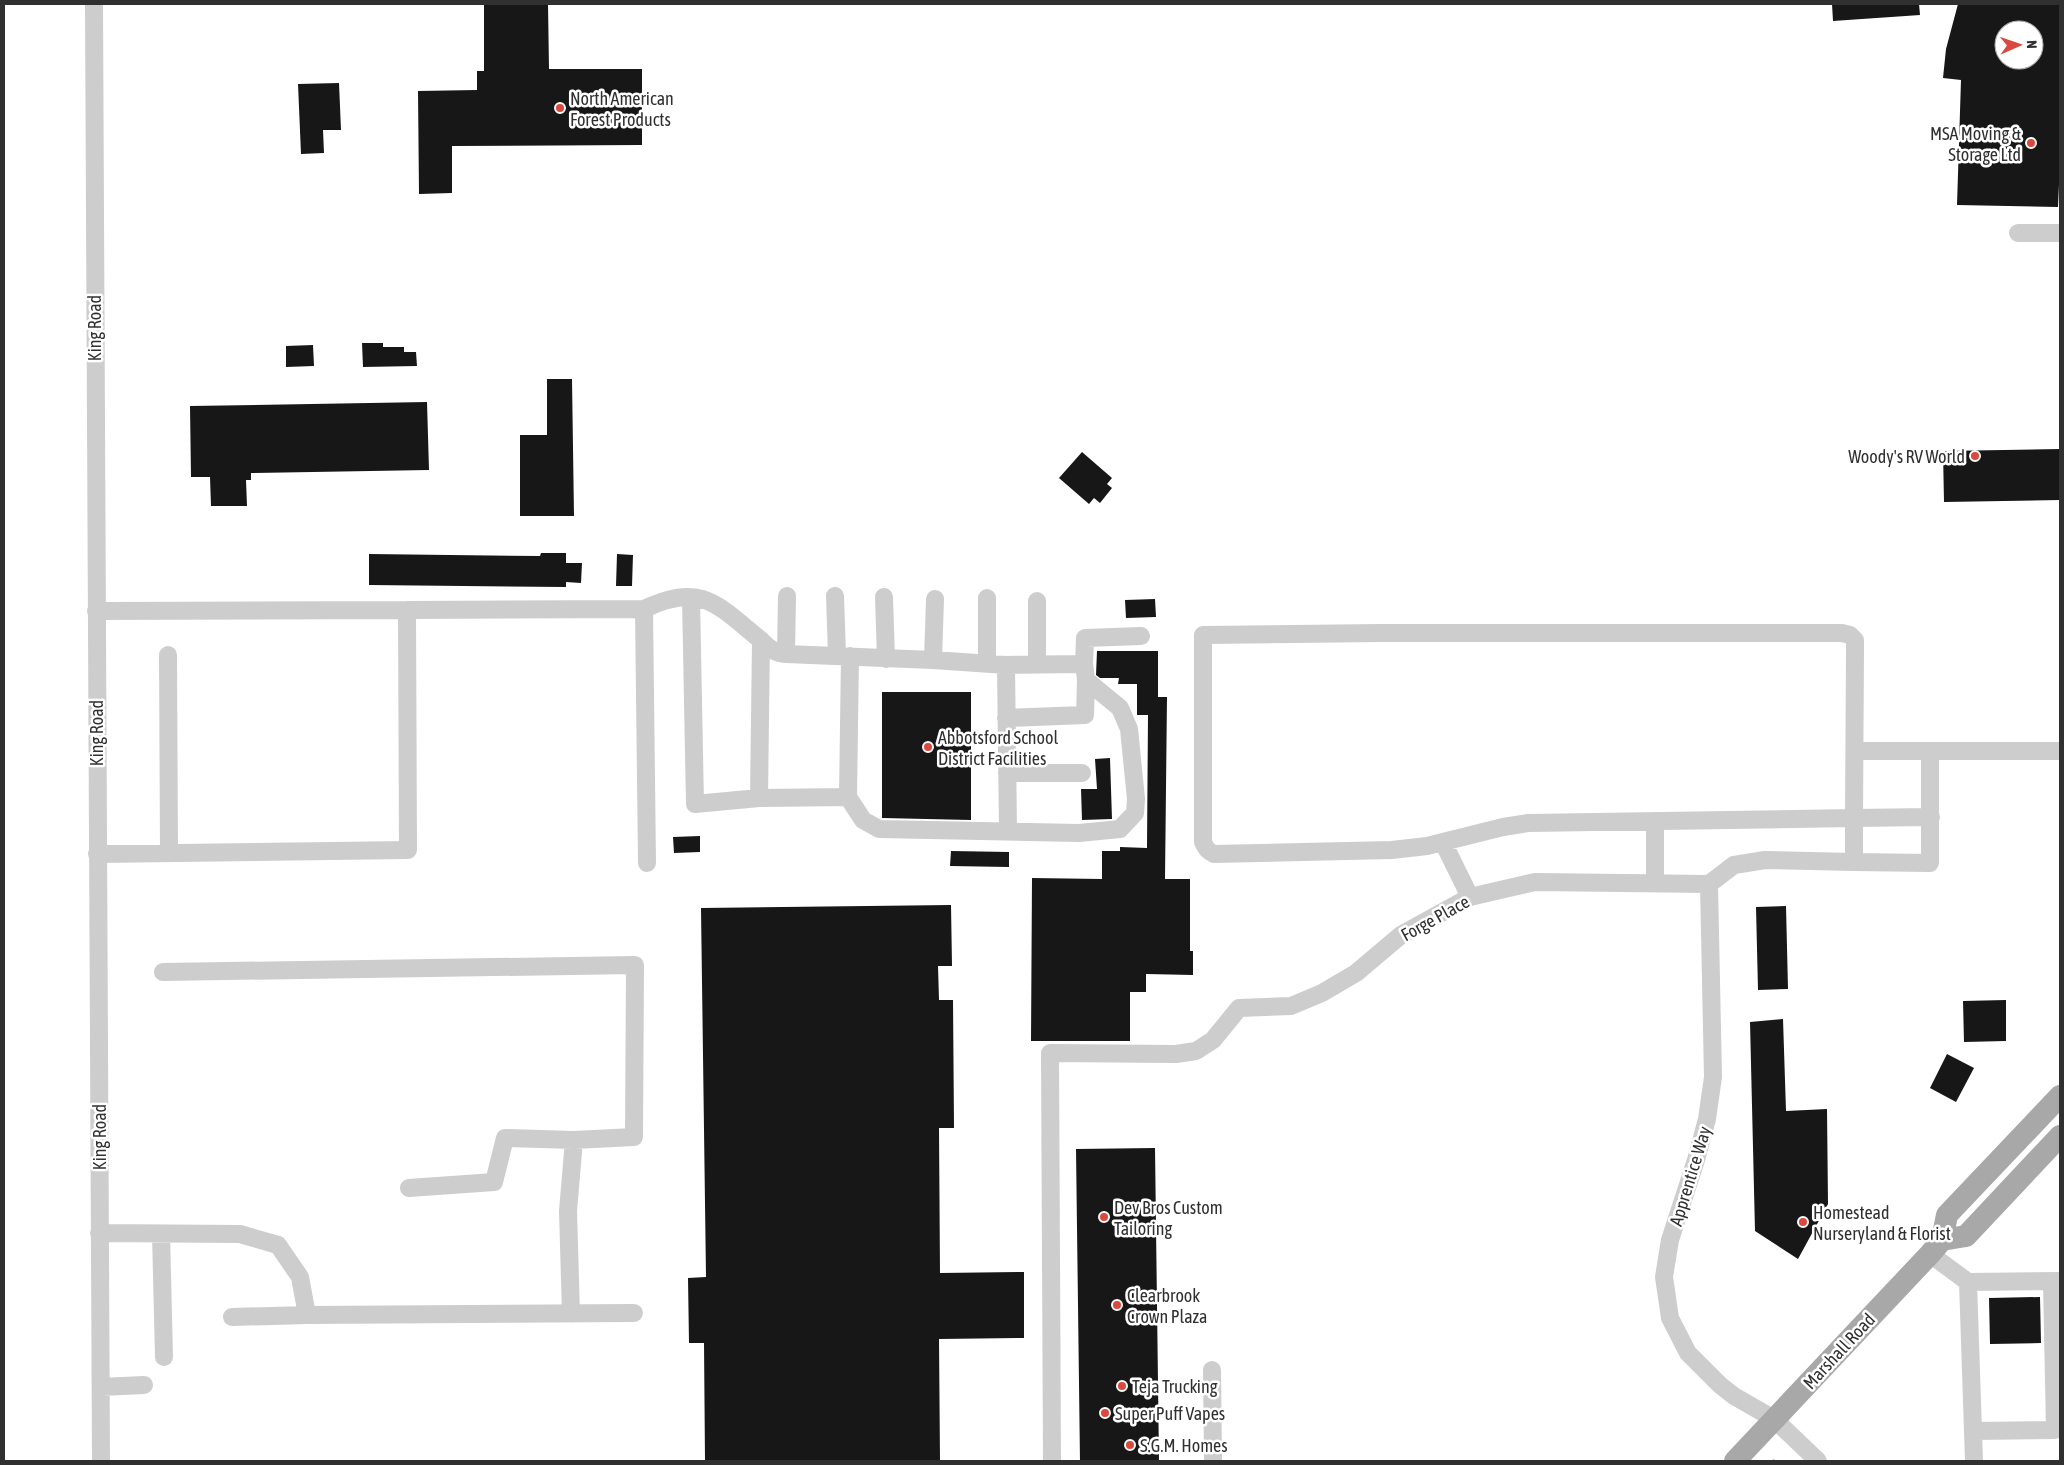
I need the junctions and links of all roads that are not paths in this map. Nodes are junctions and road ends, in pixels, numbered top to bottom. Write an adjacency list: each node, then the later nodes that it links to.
1 (94, 4): 13 (street, King Road)
2 (2018, 233): 3 (street)
3 (2060, 233)
4 (787, 596): 16 (street)
5 (836, 596): 18 (street)
6 (884, 597): 19 (street)
7 (692, 598): 12 (street); 15 (street); 32 (street)
8 (988, 598): 21 (street)
9 (935, 599): 20 (street)
10 (1037, 601): 22 (street)
11 (407, 610): 12 (street); 13 (street); 38 (street)
12 (644, 610): 41 (street)
13 (96, 611): 39 (street, King Road)
14 (1141, 636): 24 (street)
15 (761, 640): 16 (street); 32 (street)
16 (786, 654): 18 (street)
17 (168, 655): 38 (street)
18 (843, 656): 19 (street); 31 (street)
19 (886, 659): 20 (street)
20 (933, 660): 21 (street)
21 (987, 663): 23 (street)
22 (1037, 664): 23 (street); 24 (street)
23 (1006, 665): 25 (street)
24 (1085, 672): 25 (street); 36 (street)
25 (1006, 718): 29 (street)
26 (1855, 751): 27 (street); 34 (street); 37 (street)
27 (1930, 751): 28 (street); 33 (street)
28 (2060, 751)
29 (1007, 773): 30 (street); 36 (street)
30 (1082, 773)
31 (848, 797): 32 (street); 36 (street)
32 (759, 798)
33 (1931, 817): 34 (street); 40 (street)
34 (1854, 818): 35 (street); 40 (street)
35 (1656, 821): 37 (street); 42 (street)
36 (1008, 831)
37 (1443, 842): 44 (street)
38 (169, 853): 39 (street)
39 (97, 854): 51 (street, King Road)
40 (1854, 862): 43 (street)
41 (647, 863)
42 (1655, 883): 43 (street, Forge Place); 44 (street, Forge Place)
43 (1709, 884): 64 (street, Apprentice Way)
44 (1470, 896): 67 (street, Forge Place)
45 (163, 972): 49 (street)
46 (2060, 1096): 53 (main road)
47 (2060, 1116): 48 (main road)
48 (2060, 1136): 53 (main road)
49 (574, 1140): 50 (street); 57 (street)
50 (409, 1188)
51 (99, 1233): 52 (street); 63 (street, King Road)
52 (161, 1234): 58 (street); 60 (street)
53 (1936, 1247): 55 (street); 64 (main road, Marshall Road)
54 (2056, 1281): 55 (street); 65 (street)
55 (1968, 1282): 65 (street)
56 (634, 1313): 57 (street)
57 (570, 1314): 58 (street)
58 (307, 1315): 59 (street)
59 (232, 1317)
60 (164, 1357)
61 (1212, 1370): 68 (street)
62 (144, 1385): 63 (street)
63 (101, 1387): 66 (street, King Road)
64 (1774, 1420): 69 (main road, Marshall Road); 70 (street, Apprentice Way)
65 (1973, 1431): 71 (street)
66 (101, 1461)
67 (1052, 1461)
68 (1213, 1461)
69 (1735, 1461)
70 (1818, 1461)
71 (1974, 1461)

